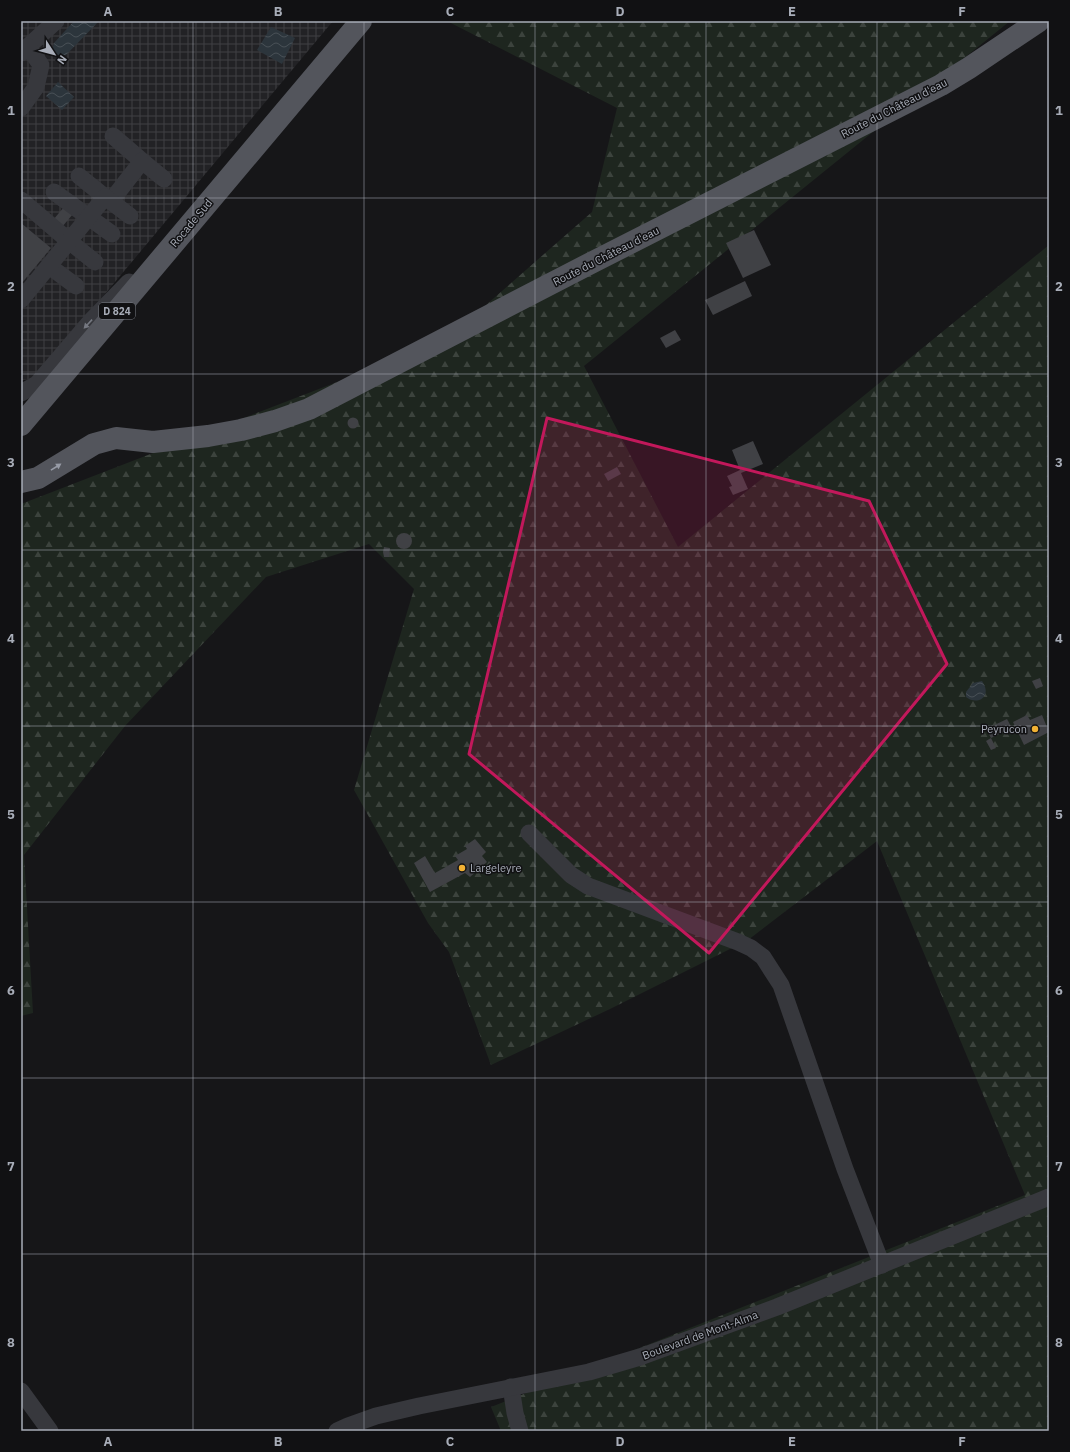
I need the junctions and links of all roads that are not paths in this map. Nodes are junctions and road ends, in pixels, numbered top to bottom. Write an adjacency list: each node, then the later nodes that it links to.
1 (56, 21): 4 (street)
2 (361, 21): 11 (main road, Rocade Sud / D 824)
3 (1039, 21): 24 (main road, Route du Château d'eau, one-way to 3)
4 (25, 50): 5 (street)
5 (21, 108)
6 (113, 136): 7 (street)
7 (142, 161): 9 (street); 12 (street)
8 (80, 176): 12 (street)
9 (164, 179)
10 (54, 192): 15 (street)
11 (214, 197): 22 (street, one-way to 22); 23 (main road, Rocade Sud / D 824)
12 (108, 199): 14 (street); 15 (street)
13 (21, 200): 17 (street)
14 (130, 216)
15 (88, 218): 16 (street); 17 (street)
16 (112, 234)
17 (69, 241): 18 (street); 19 (street)
18 (95, 262)
19 (49, 266): 20 (street); 21 (street)
20 (76, 286)
21 (21, 300)
22 (21, 393)
23 (21, 425)
24 (21, 482)
25 (529, 834): 27 (street)
26 (1049, 1197): 27 (street, Boulevard de Mont-Alma)
27 (882, 1265): 28 (street, Boulevard de Mont-Alma)
28 (511, 1387): 31 (street, Boulevard de Mont-Alma); 32 (street)
29 (21, 1391): 30 (street)
30 (50, 1431)
31 (338, 1431)
32 (520, 1431)

